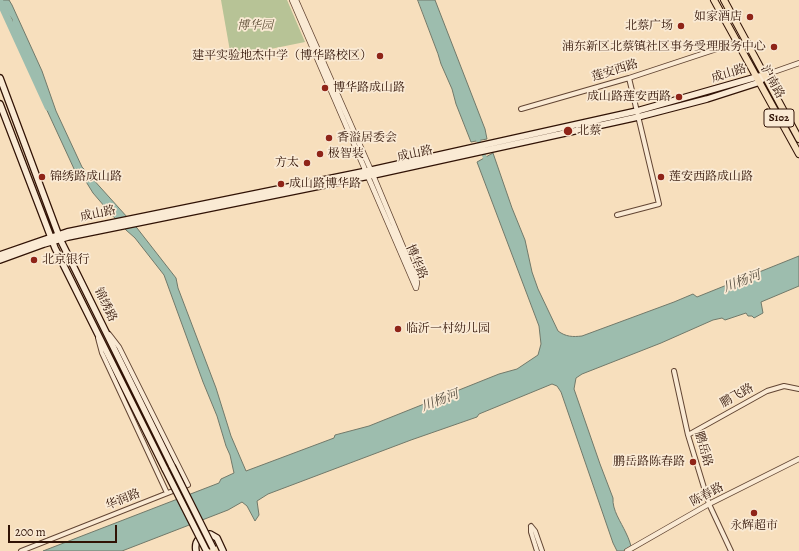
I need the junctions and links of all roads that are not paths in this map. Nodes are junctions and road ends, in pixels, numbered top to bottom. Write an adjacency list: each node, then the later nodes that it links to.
1 (292, 0): 16 (street, 博华路)
2 (296, 0): 16 (street, 博华路)
3 (714, 0): 5 (main road, 沪南路 / S102)
4 (724, 0): 7 (main road, 沪南路 / S102)
5 (738, 42): 9 (street, 莲安西路); 10 (main road, 沪南路 / S102)
6 (799, 63): 7 (street)
7 (765, 75): 10 (main road, 成山路); 14 (main road, 沪南路 / S102)
8 (0, 78): 18 (main road, 锦绣路)
9 (628, 78): 12 (street, 莲安西路); 13 (street)
10 (758, 80): 13 (main road, 成山路); 15 (main road, 沪南路 / S102)
11 (0, 104): 19 (main road, 锦绣路)
12 (521, 109)
13 (638, 114): 16 (main road, 成山路); 17 (street)
14 (799, 139)
15 (799, 154)
16 (370, 173): 16 (street, 博华路); 18 (main road, 成山路)
17 (617, 215)
18 (59, 236): 19 (main road, 成山路); 22 (main road, 锦绣路)
19 (52, 239): 20 (main road, 成山路); 21 (main road, 成山路); 23 (main road, 锦绣路)
20 (0, 255)
21 (0, 260)
22 (101, 322): 28 (street, 华润路); 30 (main road, 锦绣路, bridge)
23 (93, 325): 28 (street); 33 (main road, 锦绣路, bridge)
24 (674, 371): 26 (street, 鹏岳路)
25 (799, 389): 26 (street, 鹏飞路)
26 (688, 435): 29 (street, 鹏岳路)
27 (799, 459): 29 (street, 陈春路)
28 (167, 493): 31 (street, 华润路)
29 (709, 504): 37 (street, 陈春路); 38 (street, 鹏岳路)
30 (214, 549)
31 (22, 551)
32 (196, 551): 34 (main road)
33 (206, 551)
34 (223, 551)
35 (538, 551): 36 (street)
36 (542, 551)
37 (627, 551)
38 (731, 551)

